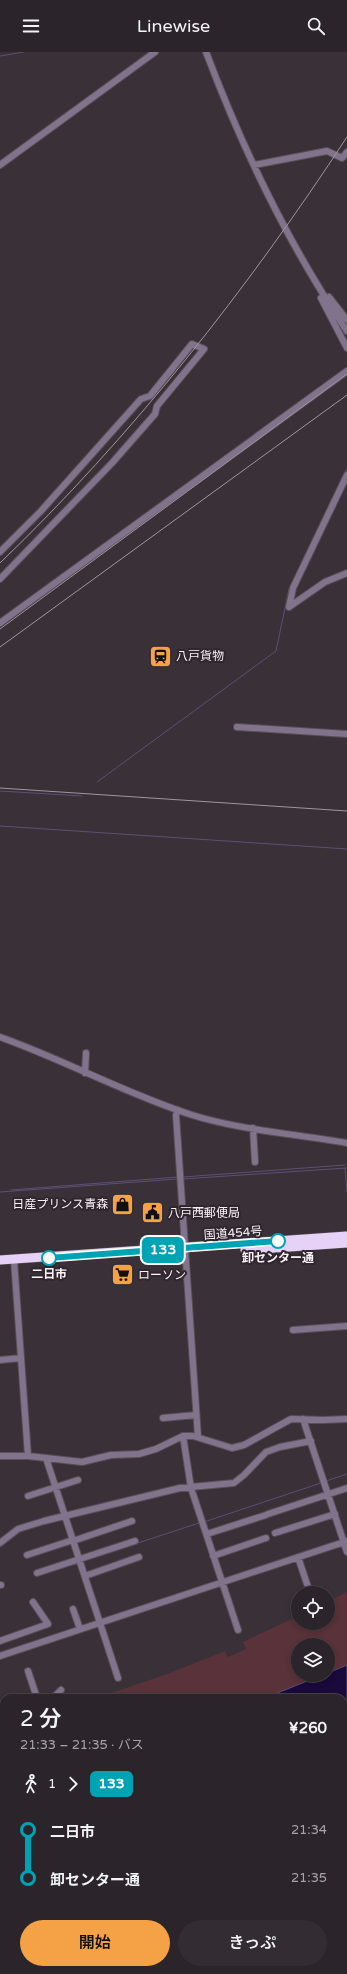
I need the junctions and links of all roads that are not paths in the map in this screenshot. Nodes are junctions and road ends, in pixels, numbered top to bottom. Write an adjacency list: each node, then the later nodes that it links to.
1 (155, 52): 4 (street)
2 (206, 52): 5 (street)
3 (347, 152): 5 (street)
4 (0, 165)
5 (254, 165): 6 (street)
6 (309, 271): 7 (street); 8 (street); 9 (street)
7 (347, 320)
8 (347, 331)
9 (347, 348)
10 (347, 371): 17 (street)
11 (146, 398): 12 (street); 12 (street); 14 (street)
12 (157, 406): 16 (street)
13 (347, 475): 15 (street)
14 (0, 552)
15 (347, 573)
16 (0, 579)
17 (0, 623)
18 (237, 727): 19 (street)
19 (347, 734)
20 (0, 1037): 22 (street)
21 (86, 1053): 22 (street)
22 (84, 1073): 23 (street)
23 (178, 1110): 24 (street); 29 (street)
24 (253, 1128): 25 (street); 26 (street)
25 (347, 1143)
26 (255, 1162)
27 (347, 1236): 29 (highway, 国道454号)
28 (347, 1244): 29 (highway, 国道454号)
29 (184, 1251): 31 (highway, 国道454号); 37 (street)
30 (0, 1260): 31 (highway, 国道454号)
31 (14, 1263): 32 (highway, 国道454号); 35 (street)
32 (0, 1266)
33 (347, 1326): 34 (street)
34 (293, 1330)
35 (21, 1358): 36 (street); 45 (street)
36 (0, 1360)
37 (196, 1415): 38 (street); 42 (street)
38 (163, 1418)
39 (303, 1419): 40 (street); 42 (street); 43 (street)
40 (347, 1419)
41 (183, 1436): 42 (street); 46 (street); 49 (street)
42 (198, 1437)
43 (311, 1441): 49 (street); 51 (street)
44 (0, 1456): 45 (street)
45 (28, 1456): 46 (street)
46 (46, 1458): 48 (street)
47 (78, 1480): 48 (street)
48 (56, 1488): 52 (street); 54 (street)
49 (191, 1488): 54 (street); 57 (street)
50 (347, 1488): 51 (street)
51 (328, 1494): 53 (street); 57 (street)
52 (28, 1496)
53 (335, 1514): 56 (street); 61 (street)
54 (65, 1516): 59 (street); 62 (street)
55 (132, 1521): 59 (street)
56 (275, 1533)
57 (207, 1534): 65 (street)
58 (266, 1538): 65 (street)
59 (73, 1540): 64 (street); 68 (street)
60 (135, 1541): 68 (street)
61 (345, 1541): 63 (street); 67 (street)
62 (0, 1543)
63 (347, 1552)
64 (27, 1555)
65 (214, 1556): 71 (street)
66 (139, 1557): 70 (street)
67 (298, 1557): 71 (street); 72 (street)
68 (79, 1560): 69 (street); 70 (street)
69 (37, 1574)
70 (85, 1576): 75 (street)
71 (222, 1582): 75 (street); 77 (street)
72 (308, 1586)
73 (33, 1602): 78 (street)
74 (73, 1609): 76 (street)
75 (100, 1623): 76 (street); 81 (street)
76 (80, 1629): 79 (street)
77 (238, 1630)
78 (0, 1641)
79 (0, 1656)
80 (28, 1671): 83 (street)
81 (118, 1678)
82 (61, 1690): 84 (street)
83 (36, 1694)
84 (57, 1694)

